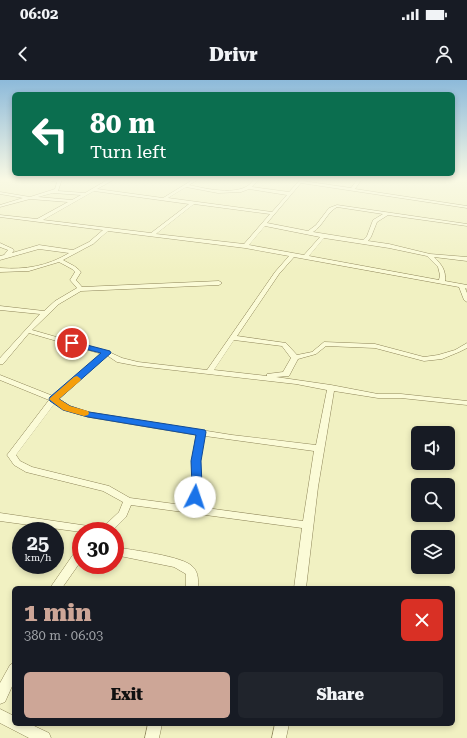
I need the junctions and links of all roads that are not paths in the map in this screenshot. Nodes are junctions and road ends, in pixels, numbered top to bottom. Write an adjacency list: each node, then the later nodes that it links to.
1 (57, 210): 10 (street)
2 (184, 210): 15 (street)
3 (249, 210): 7 (street)
4 (276, 210): 7 (street)
5 (330, 210): 14 (street)
6 (367, 210): 8 (street)
7 (273, 213): 11 (street)
8 (388, 213): 12 (street); 17 (street)
9 (0, 216): 10 (street)
10 (37, 221): 13 (street)
11 (264, 224): 14 (street); 19 (street)
12 (467, 225)
13 (107, 229): 15 (street); 20 (street)
14 (310, 232): 16 (street)
15 (153, 234): 19 (street)
16 (323, 236): 17 (street); 25 (street)
17 (364, 242): 21 (street)
18 (0, 245): 22 (street)
19 (245, 246): 23 (street)
20 (74, 252): 22 (street); 28 (street)
21 (429, 255): 26 (street); 31 (street)
22 (7, 256): 24 (street); 27 (street)
23 (292, 256): 25 (street); 38 (street)
24 (0, 258)
25 (305, 258): 31 (street)
26 (467, 259)
27 (0, 262)
28 (60, 262): 29 (street); 33 (street)
29 (0, 270)
30 (219, 283): 33 (street)
31 (442, 283): 32 (street)
32 (464, 287): 34 (street)
33 (80, 289): 36 (street)
34 (467, 300)
35 (0, 308): 36 (street)
36 (45, 313): 37 (street)
37 (29, 331): 40 (street); 42 (street)
38 (233, 338): 41 (street); 43 (street)
39 (467, 345): 41 (street)
40 (107, 353): 43 (street); 47 (street)
41 (295, 358): 45 (street)
42 (0, 362)
43 (209, 372): 45 (street)
44 (0, 377): 47 (street)
45 (260, 378): 46 (street)
46 (331, 387): 48 (street); 50 (street)
47 (54, 399): 49 (street); 51 (street)
48 (466, 403)
49 (201, 432): 50 (street); 52 (street)
50 (318, 448): 55 (street)
51 (128, 500): 52 (street); 54 (street)
52 (194, 509): 55 (street)
53 (0, 517): 56 (street)
54 (115, 522)
55 (307, 524): 61 (street)
56 (72, 527)
57 (124, 553): 60 (street)
58 (72, 565): 59 (street)
59 (57, 586)
60 (192, 586)
61 (300, 586)
62 (12, 673): 63 (street)
63 (0, 697)
64 (0, 716): 65 (street)
65 (12, 722)
66 (20, 726): 69 (street)
67 (155, 726): 70 (street)
68 (282, 726): 71 (street)
69 (36, 736)
70 (152, 738)
71 (279, 738)

